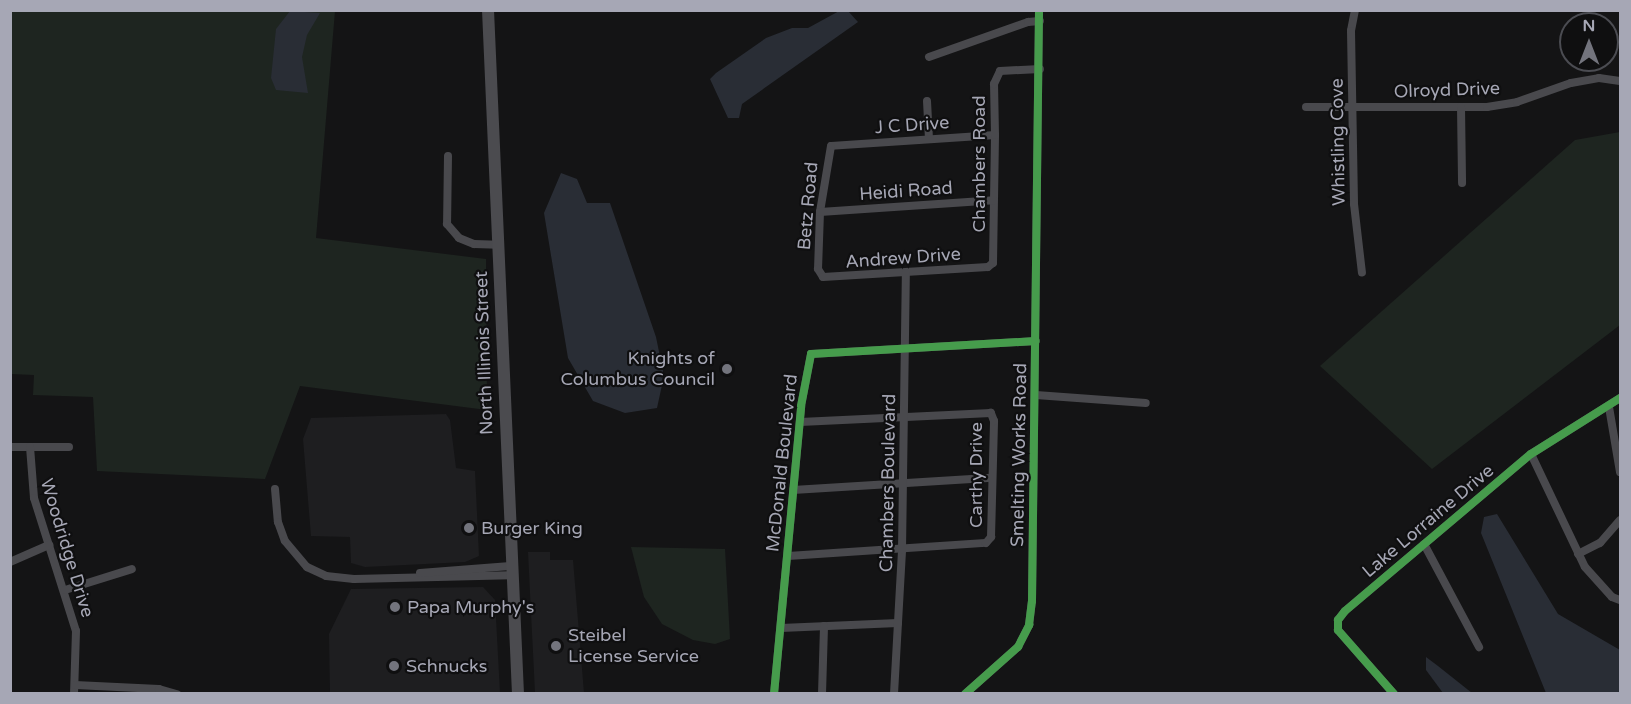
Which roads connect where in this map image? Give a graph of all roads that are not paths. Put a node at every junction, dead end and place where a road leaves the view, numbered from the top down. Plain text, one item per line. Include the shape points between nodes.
1 (488, 10) edge
2 (1039, 10) edge
3 (1355, 10) edge
4 (1040, 21) junction
5 (929, 57) dead end
6 (1040, 69) junction
7 (1620, 81) edge
8 (927, 102) dead end
9 (1306, 106) dead end
10 (1352, 106) junction
11 (1461, 107) junction
12 (995, 135) junction
13 (929, 139) junction
14 (831, 146) joint
15 (448, 156) dead end
16 (1462, 183) dead end
17 (994, 201) junction
18 (820, 212) junction
19 (498, 246) junction
20 (993, 263) joint
21 (818, 269) joint
22 (906, 273) junction
23 (1362, 273) dead end
24 (1036, 341) junction
25 (906, 348) junction
26 (1036, 395) junction
27 (1620, 398) edge
28 (1146, 403) dead end
29 (1609, 407) junction
30 (905, 416) junction
31 (800, 422) junction
32 (10, 447) edge
33 (30, 447) junction
34 (69, 447) dead end
35 (1530, 454) junction
36 (1620, 471) edge
37 (992, 478) junction
38 (904, 482) junction
39 (275, 489) dead end
40 (793, 490) junction
41 (1620, 520) edge
42 (1424, 544) junction
43 (49, 545) junction
44 (902, 550) junction
45 (1578, 554) junction
46 (788, 556) junction
47 (10, 562) edge
48 (132, 569) dead end
49 (513, 570) junction
50 (65, 590) junction
51 (1620, 600) edge
52 (898, 623) junction
53 (824, 626) junction
54 (781, 628) junction
55 (1479, 647) dead end
56 (74, 689) edge
57 (159, 691) edge
58 (177, 693) edge
59 (518, 693) edge
60 (774, 693) edge
61 (822, 693) edge
62 (894, 693) edge
63 (965, 693) edge
64 (1394, 693) edge

1 - 19 main road, North Illinois Street
2 - 4 street, Smelting Works Road
3 - 10 street, Whistling Cove
4 - 5 street
4 - 6 street, Smelting Works Road
6 - 12 street, Chambers Road via 1007,69 996,76
6 - 24 street, Smelting Works Road
7 - 11 street, Olroyd Drive via 1580,81 1517,102
8 - 13 street
9 - 10 street, Olroyd Drive
10 - 11 street, Olroyd Drive
10 - 23 street, Whistling Cove via 1354,213
11 - 16 street
12 - 13 street, J C Drive
12 - 17 street, Chambers Road
13 - 14 street, J C Drive
14 - 18 street, Betz Road
15 - 19 street via 447,224 459,238
17 - 18 street, Heidi Road
17 - 20 street, Chambers Road
18 - 21 street, Betz Road
19 - 49 main road, North Illinois Street
20 - 22 street, Andrew Drive via 988,267
21 - 22 street, Andrew Drive via 828,279
22 - 25 street, Chambers Boulevard
24 - 25 street, McDonald Boulevard
24 - 26 street, Smelting Works Road
25 - 30 street, Chambers Boulevard
25 - 31 street, McDonald Boulevard via 811,354
26 - 28 street
26 - 63 street, Smelting Works Road via 1029,625 1018,647
27 - 29 street, Lake Lorraine Drive
29 - 35 street, Lake Lorraine Drive
29 - 36 street
30 - 31 street
30 - 37 street, Carthy Drive via 991,413
30 - 38 street, Chambers Boulevard
31 - 40 street, McDonald Boulevard
32 - 33 street
33 - 34 street
33 - 43 street, Woodridge Drive via 31,487
35 - 42 street, Lake Lorraine Drive
35 - 45 street
37 - 38 street
37 - 44 street, Carthy Drive via 992,537 986,543
38 - 40 street
38 - 44 street, Chambers Boulevard
39 - 49 street via 282,534 307,567 340,578
40 - 46 street, McDonald Boulevard
41 - 45 street via 1600,543
42 - 55 street
42 - 64 street, Lake Lorraine Drive via 1338,620 1338,630
43 - 47 street
43 - 50 street, Woodridge Drive
44 - 46 street
44 - 52 street, Chambers Boulevard
45 - 51 street via 1612,597
46 - 54 street, McDonald Boulevard
48 - 50 street
49 - 59 main road, North Illinois Street
50 - 56 street, Woodridge Drive via 76,631
52 - 53 street
52 - 62 street, Chambers Boulevard
53 - 54 street
53 - 61 street
54 - 60 street, McDonald Boulevard
56 - 57 street
57 - 58 street

